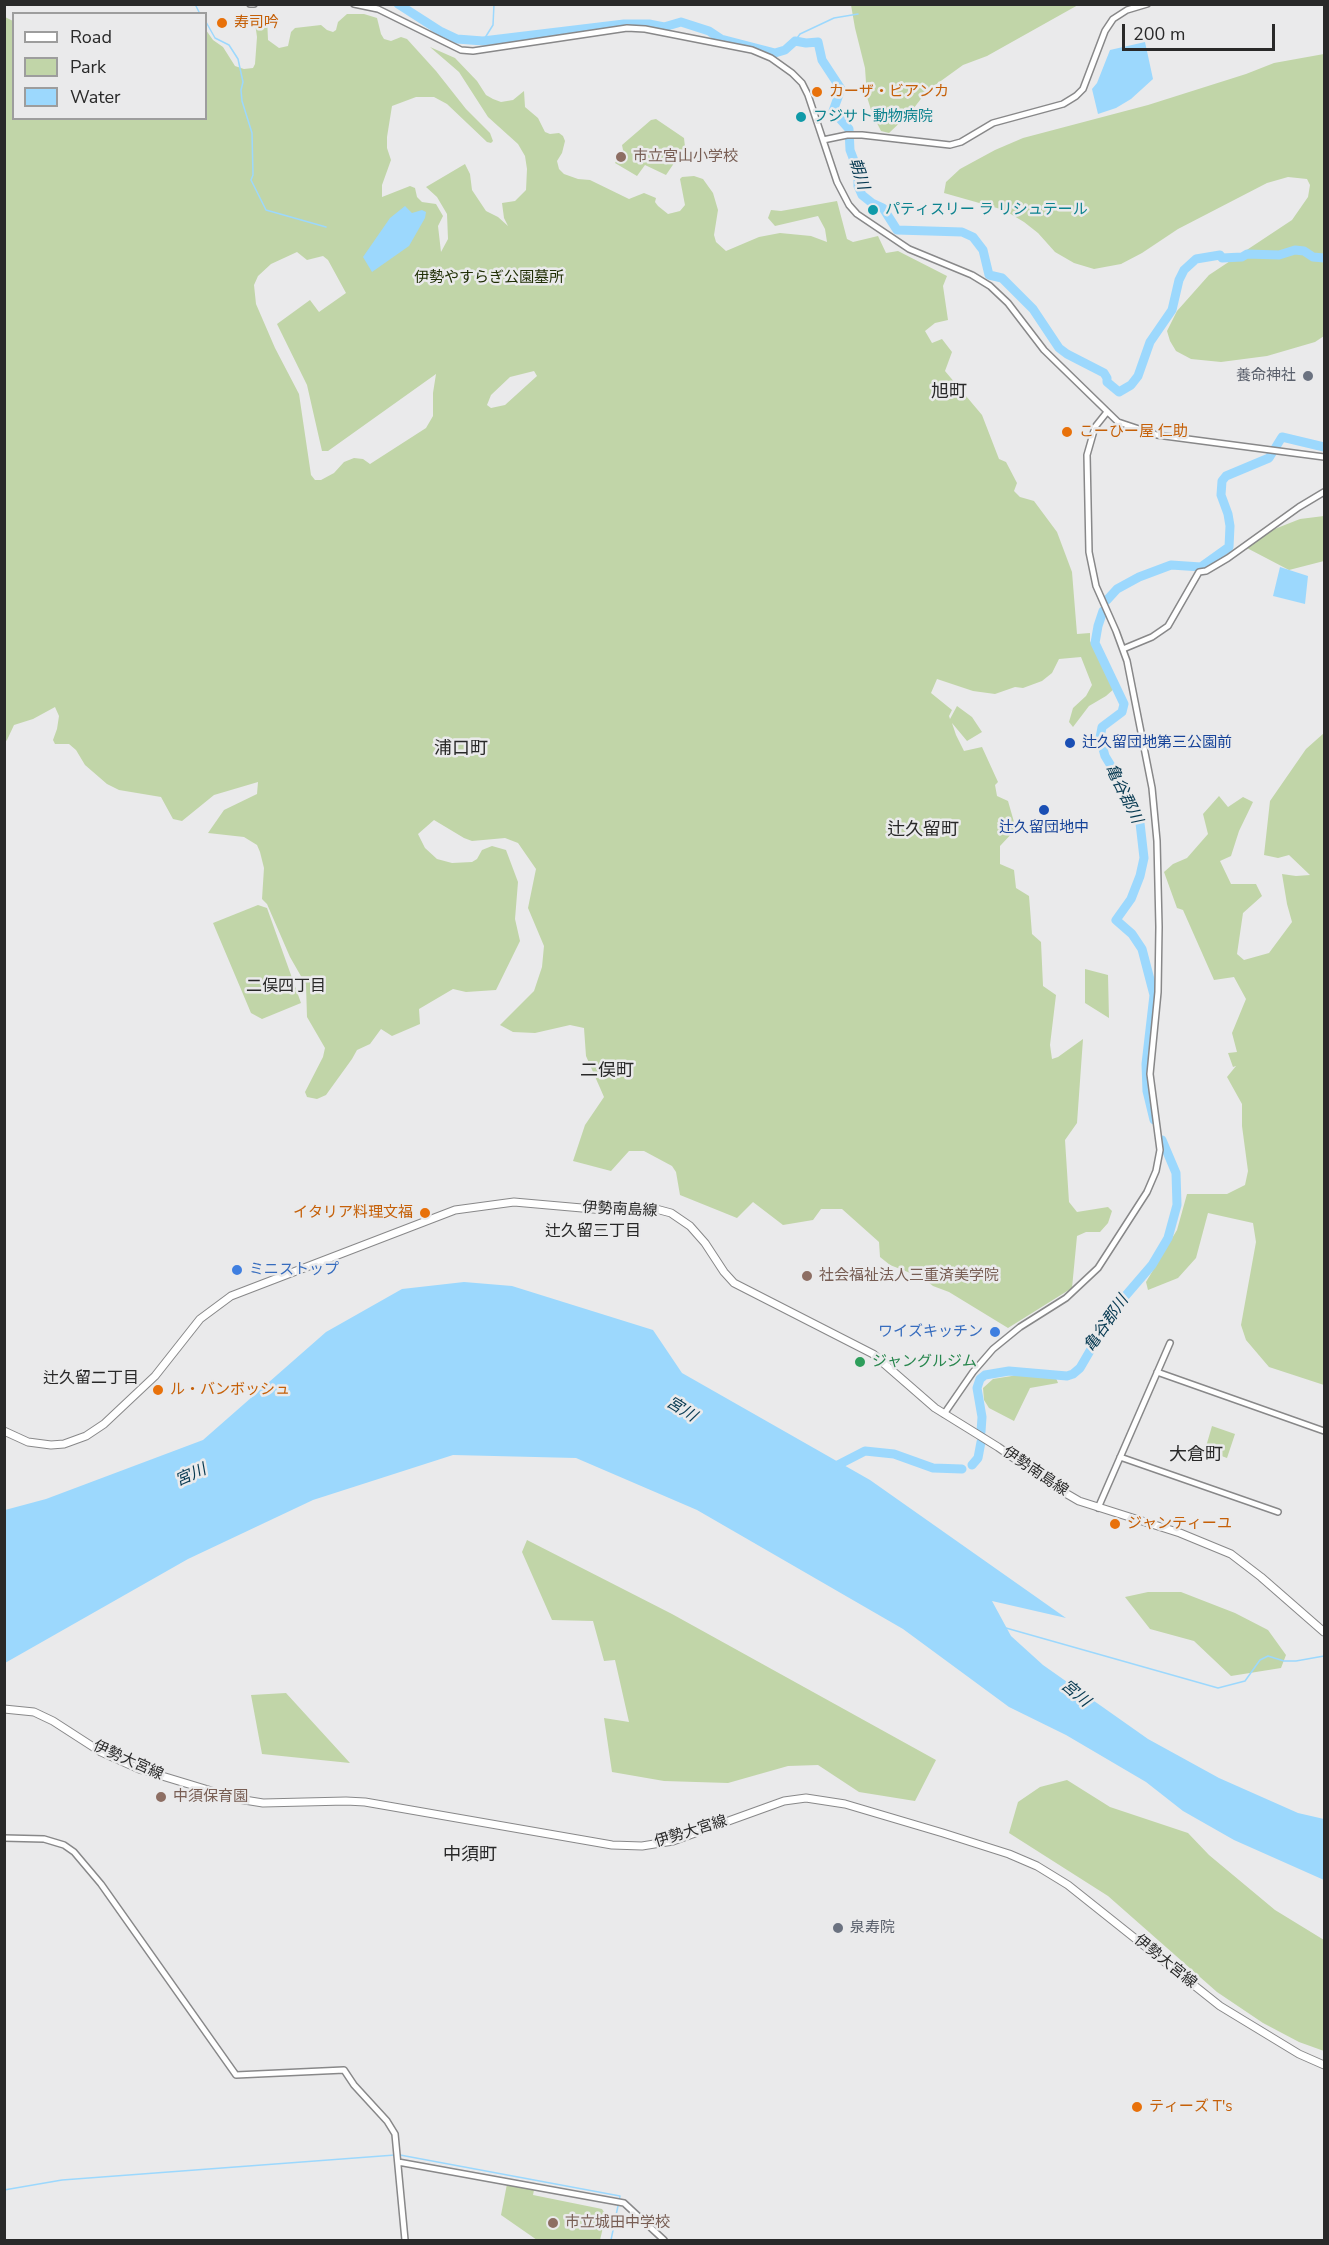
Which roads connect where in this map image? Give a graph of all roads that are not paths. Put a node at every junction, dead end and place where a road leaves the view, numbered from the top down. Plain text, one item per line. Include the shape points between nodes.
1 (354, 4) edge
2 (1147, 4) edge
3 (823, 140) junction
4 (1107, 412) junction
5 (1324, 457) edge
6 (1324, 492) edge
7 (1123, 649) junction
8 (1170, 1342) dead end
9 (1157, 1372) junction
10 (944, 1414) junction
11 (4, 1431) edge
12 (1324, 1431) edge
13 (1120, 1457) junction
14 (1098, 1508) junction
15 (1278, 1512) dead end
16 (1324, 1632) edge
17 (4, 1709) edge
18 (4, 1838) edge
19 (1324, 2065) edge
20 (398, 2160) junction
21 (405, 2241) edge
22 (664, 2241) edge

1 - 3 street via 378,9 460,50 627,28 752,51 782,64 801,83
2 - 3 street via 1113,19 1083,89 1063,104 989,125 950,145 851,135
3 - 4 street via 837,182 857,214 909,249 990,286 1044,350
4 - 5 street via 1124,424 1157,435
4 - 7 street via 1095,427 1087,455 1089,552 1096,586
6 - 7 street via 1228,558 1206,572 1199,572 1168,626
7 - 10 street via 1147,759 1157,841 1158,984 1148,1046 1160,1150 1156,1171 1115,1245 1089,1278 1001,1341
8 - 9 street
9 - 12 street
9 - 13 street
10 - 11 main road, 伊勢南島線 via 873,1354 734,1283 690,1226 670,1214 656,1209 616,1211 514,1203 455,1210 231,1296 201,1319 155,1376 86,1436 51,1445 28,1442
10 - 14 main road, 伊勢南島線 via 1055,1487
13 - 14 street
13 - 15 street
14 - 16 main road, 伊勢南島線 via 1180,1533 1230,1554
17 - 19 main road, 伊勢大宮線 via 34,1712 101,1752 139,1769 238,1799 263,1803 365,1802 612,1845 673,1841 784,1801 806,1798 845,1804 1037,1866 1220,2006
18 - 20 street via 44,1839 74,1852 236,2074 342,2069 387,2121 395,2134
20 - 21 street
20 - 22 street via 619,2202

